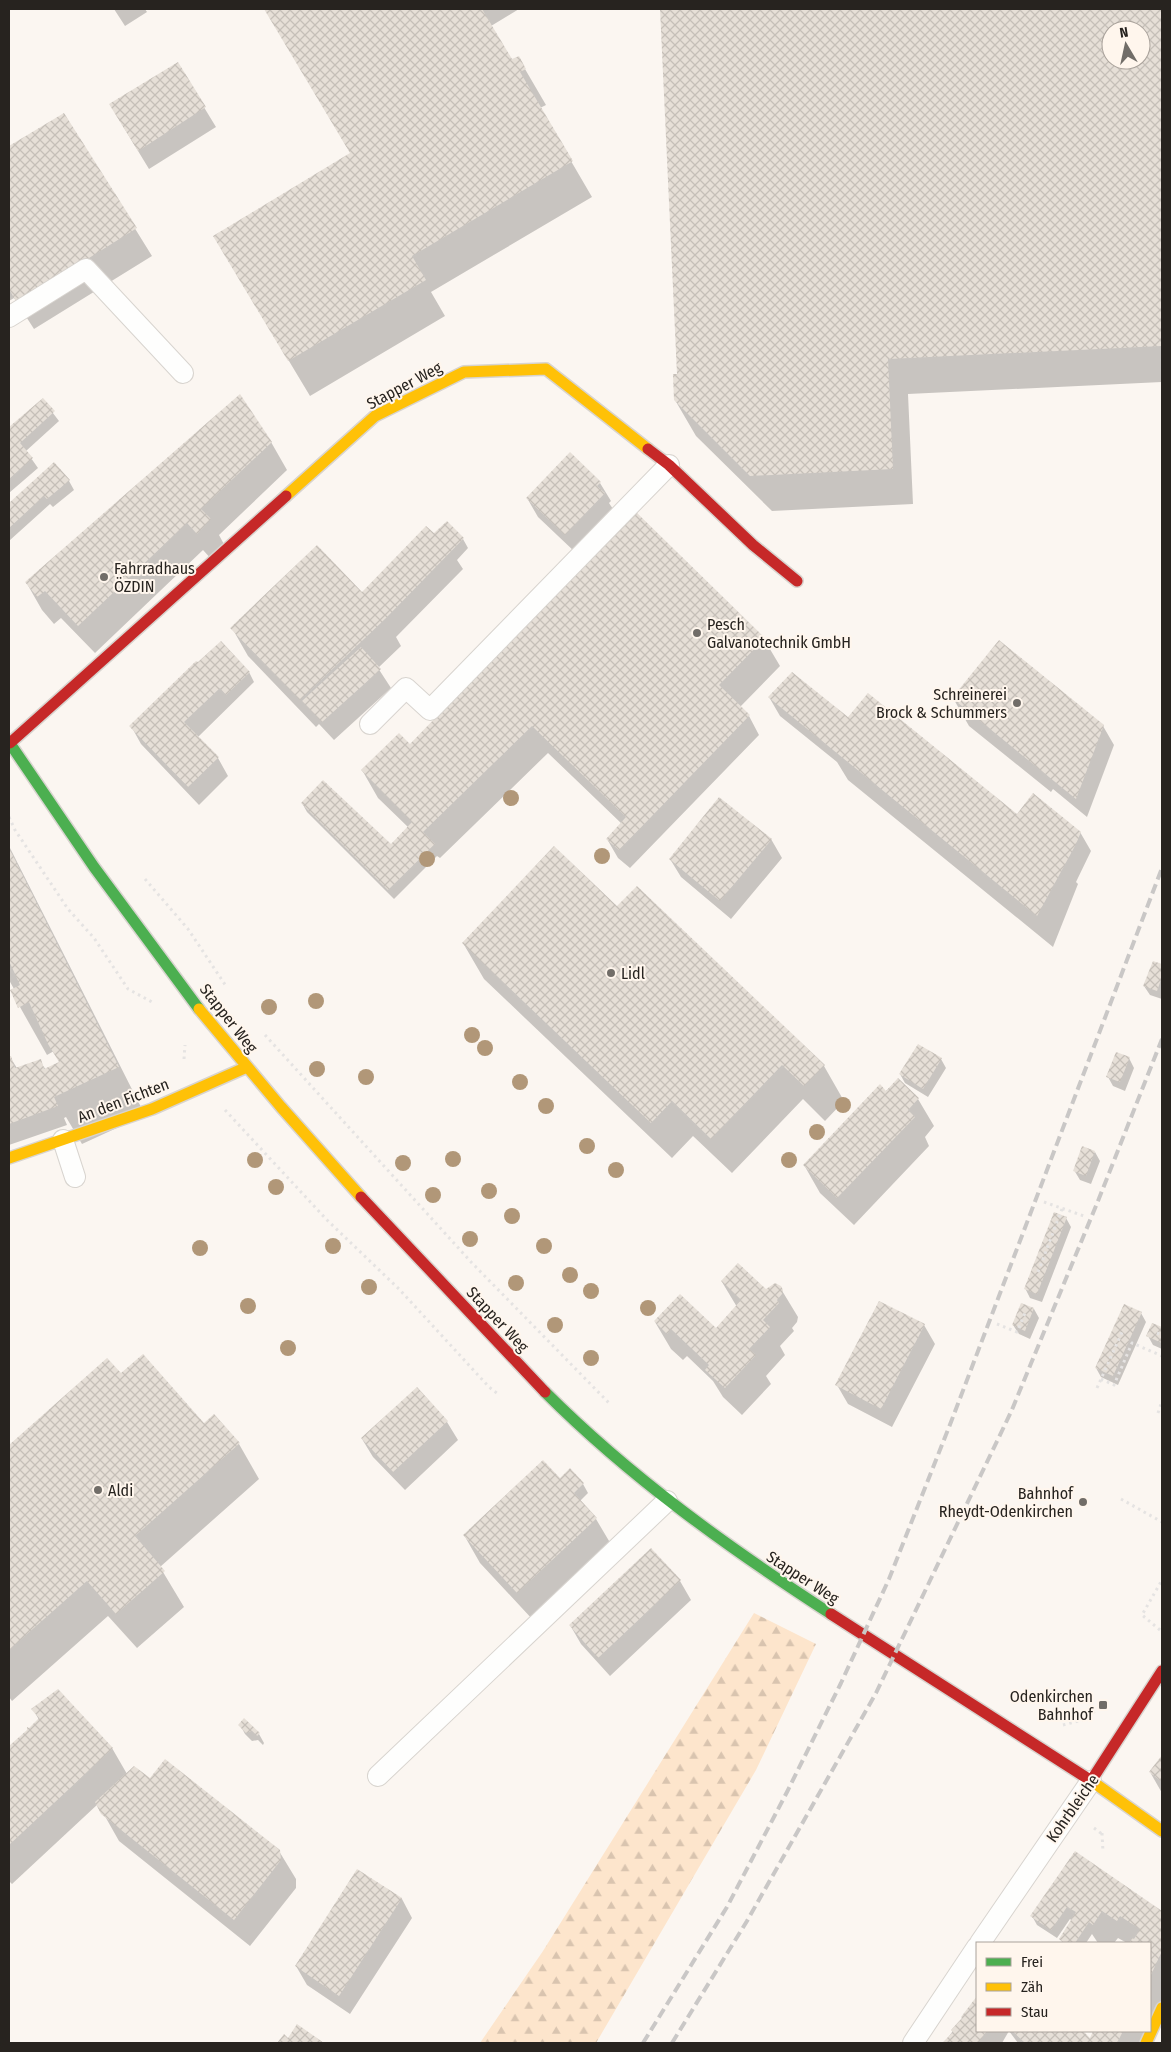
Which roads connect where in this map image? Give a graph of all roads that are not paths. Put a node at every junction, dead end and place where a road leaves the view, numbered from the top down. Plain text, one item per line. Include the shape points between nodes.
1 (9, 317) edge
2 (183, 373) dead end
3 (669, 465) junction
4 (797, 581) dead end
5 (370, 724) dead end
6 (9, 742) edge
7 (247, 1067) junction
8 (63, 1140) junction
9 (9, 1158) edge
10 (75, 1177) dead end
11 (667, 1501) junction
12 (1162, 1672) edge
13 (378, 1776) dead end
14 (1091, 1781) junction
15 (1162, 1831) edge
16 (981, 1942) edge
17 (976, 1948) edge
18 (1162, 2008) edge
19 (913, 2043) edge
20 (1146, 2043) edge

1 - 2 lane via 86,269
3 - 4 main road, Stapper Weg via 753,545
3 - 5 lane via 430,710 406,688
3 - 6 main road, Stapper Weg via 546,368 464,372 375,416
6 - 7 main road, Stapper Weg via 142,934
7 - 8 main road, An den Fichten via 152,1109
7 - 11 main road, Stapper Weg via 302,1132 528,1375
8 - 9 main road, An den Fichten
8 - 10 lane
11 - 13 lane
11 - 14 main road, Stapper Weg via 753,1564
12 - 14 main road, Kohrbleiche
14 - 15 main road, Stapper Weg
14 - 16 lane, Kohrbleiche
17 - 19 lane
18 - 20 main road

